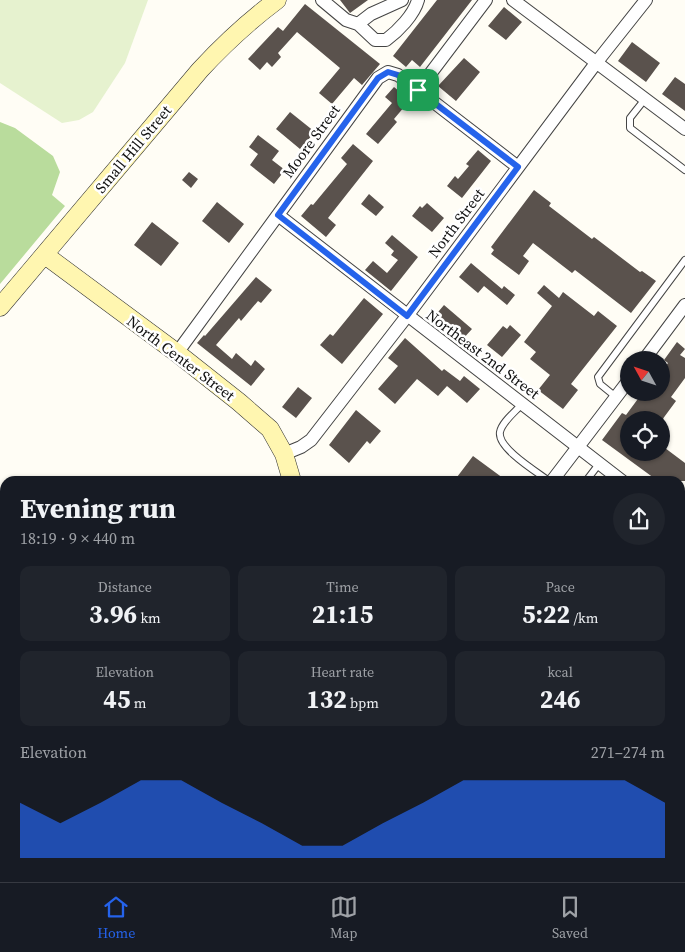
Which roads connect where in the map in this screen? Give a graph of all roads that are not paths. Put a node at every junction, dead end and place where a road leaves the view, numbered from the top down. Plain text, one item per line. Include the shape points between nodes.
1 (277, 0) edge
2 (322, 0) edge
3 (402, 0) edge
4 (418, 0) edge
5 (486, 0) edge
6 (646, 0) edge
7 (518, 2) edge
8 (358, 24) junction
9 (596, 63) junction
10 (418, 90) junction
11 (644, 99) junction
12 (685, 129) edge
13 (518, 167) junction
14 (685, 170) edge
15 (278, 215) junction
16 (45, 255) junction
17 (685, 260) edge
18 (685, 305) edge
19 (0, 307) edge
20 (407, 316) junction
21 (651, 351) edge
22 (177, 353) junction
23 (620, 392) edge
24 (616, 397) junction
25 (522, 404) junction
26 (578, 447) junction
27 (284, 454) junction
28 (600, 464) junction
29 (291, 476) edge
30 (543, 476) edge
31 (554, 476) edge
32 (590, 476) edge
33 (614, 476) edge

1 - 16 street, Small Hill Street via 253,18 200,70
2 - 8 street via 346,20
3 - 8 street via 371,14
4 - 8 street via 403,23 386,40 375,40
5 - 10 street
6 - 9 street, North Street
7 - 9 street
9 - 11 street
9 - 13 street, North Street
10 - 13 street
10 - 15 street, Moore Street via 398,75 388,72 378,78
11 - 12 street
11 - 14 lane via 630,118 630,128
13 - 20 street, North Street
15 - 20 street, Northeast 2nd Street
15 - 22 street, Moore Street
16 - 19 street, Small Hill Street
16 - 22 street, North Center Street
17 - 24 lane via 598,377 600,384
18 - 21 street
20 - 25 street, Northeast 2nd Street
20 - 27 street, North Street via 311,440
22 - 27 street, North Center Street via 270,429
23 - 24 street
24 - 26 street
25 - 26 street, Northeast 2nd Street
25 - 30 lane via 504,425 500,438 508,450
26 - 28 street, Northeast 2nd Street
26 - 31 street
27 - 29 street, North Center Street
28 - 32 lane
28 - 33 street, Northeast 2nd Street

